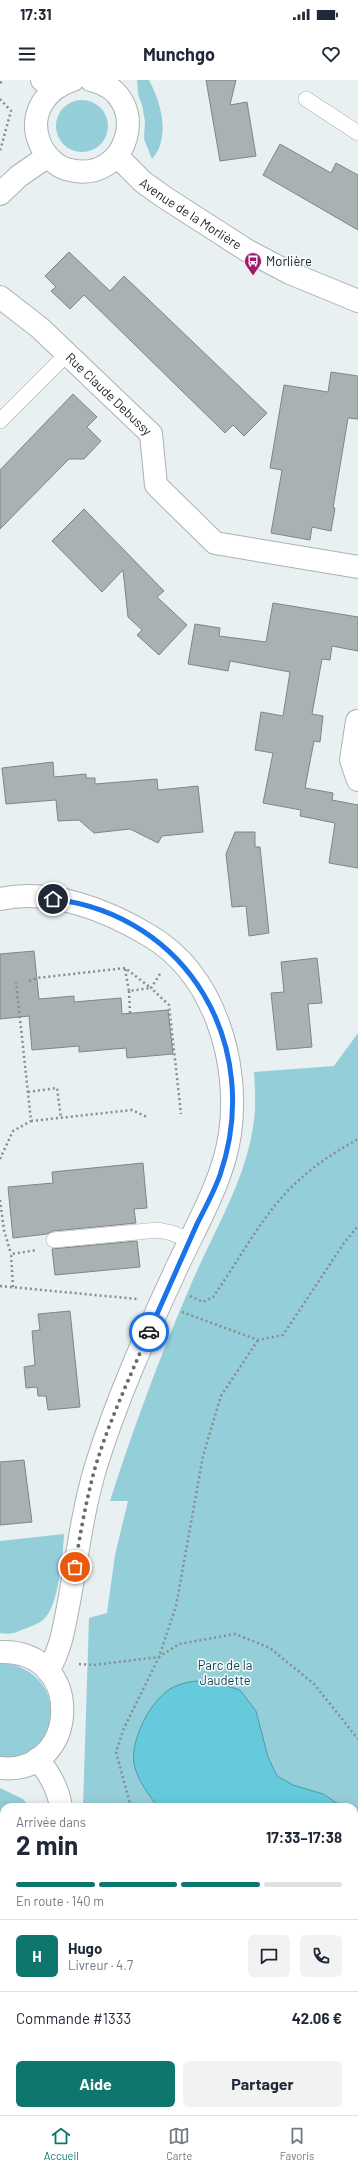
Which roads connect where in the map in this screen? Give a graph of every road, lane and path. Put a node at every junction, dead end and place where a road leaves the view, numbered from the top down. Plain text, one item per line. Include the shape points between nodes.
1 (4, 80) edge
2 (73, 80) edge
3 (104, 82) edge
4 (0, 83) edge
5 (48, 84) edge
6 (0, 99) edge
7 (306, 99) dead end
8 (358, 133) edge
9 (0, 151) edge
10 (48, 156) junction
11 (117, 156) junction
12 (0, 194) edge
13 (0, 297) edge
14 (358, 300) edge
15 (67, 354) junction
16 (0, 421) edge
17 (358, 567) edge
18 (357, 721) edge
19 (358, 780) edge
20 (0, 899) edge
21 (125, 968) junction
22 (164, 968) dead end
23 (16, 982) dead end
24 (29, 982) dead end
25 (151, 988) junction
26 (129, 991) junction
27 (130, 1013) dead end
28 (28, 1092) junction
29 (181, 1114) dead end
30 (147, 1117) dead end
31 (61, 1118) junction
32 (31, 1121) junction
33 (358, 1139) edge
34 (0, 1159) edge
35 (0, 1200) edge
36 (358, 1226) edge
37 (54, 1240) joint
38 (190, 1240) junction
39 (11, 1254) junction
40 (0, 1286) edge
41 (13, 1287) junction
42 (187, 1295) dead end
43 (140, 1299) dead end
44 (177, 1311) dead end
45 (258, 1340) junction
46 (0, 1652) edge
47 (159, 1657) junction
48 (78, 1664) dead end
49 (48, 1671) junction
50 (358, 1739) edge
51 (37, 1759) junction
52 (0, 1768) edge
53 (60, 1803) edge
54 (130, 1803) edge

1 - 4 path
2 - 5 street
3 - 11 street via 120,98 128,120 127,136
5 - 10 street via 36,121 38,140
6 - 9 path via 12,111
7 - 8 lane
10 - 11 street via 63,168 82,172 101,168
10 - 12 street via 19,176
11 - 14 street, Avenue de la Morlière via 143,182 248,251 290,273
13 - 15 street, Rue Claude Debussy via 40,328
15 - 16 lane
15 - 17 street, Rue Claude Debussy via 151,434 156,484 215,543
18 - 19 street via 351,760
20 - 38 street via 10,897 66,901 114,916 157,940 179,960 211,1007 221,1031 229,1064 233,1098 230,1135 220,1175
21 - 24 path via 37,978
21 - 25 path
21 - 26 path
22 - 25 path
23 - 28 path
25 - 26 path
25 - 29 path via 169,1005
26 - 27 path
28 - 31 path via 57,1088
28 - 32 path
30 - 31 path via 132,1110
31 - 32 path
32 - 34 path via 13,1131
33 - 42 path via 326,1158 297,1181 272,1211 213,1296 203,1302
35 - 39 path via 4,1230
36 - 45 path via 344,1243 284,1335
37 - 38 lane via 158,1230
37 - 39 path via 49,1248
38 - 49 street via 114,1413 95,1468 62,1637
39 - 41 path
40 - 41 path
41 - 43 path
44 - 45 path
45 - 47 path via 221,1396 204,1456 176,1606
46 - 49 street via 26,1656
47 - 48 path via 93,1666
47 - 50 path via 179,1644 235,1634 270,1648 314,1684
47 - 54 path via 124,1728 116,1752
49 - 51 street via 61,1695 62,1722 51,1747
51 - 52 street via 21,1767
51 - 53 street via 46,1768

